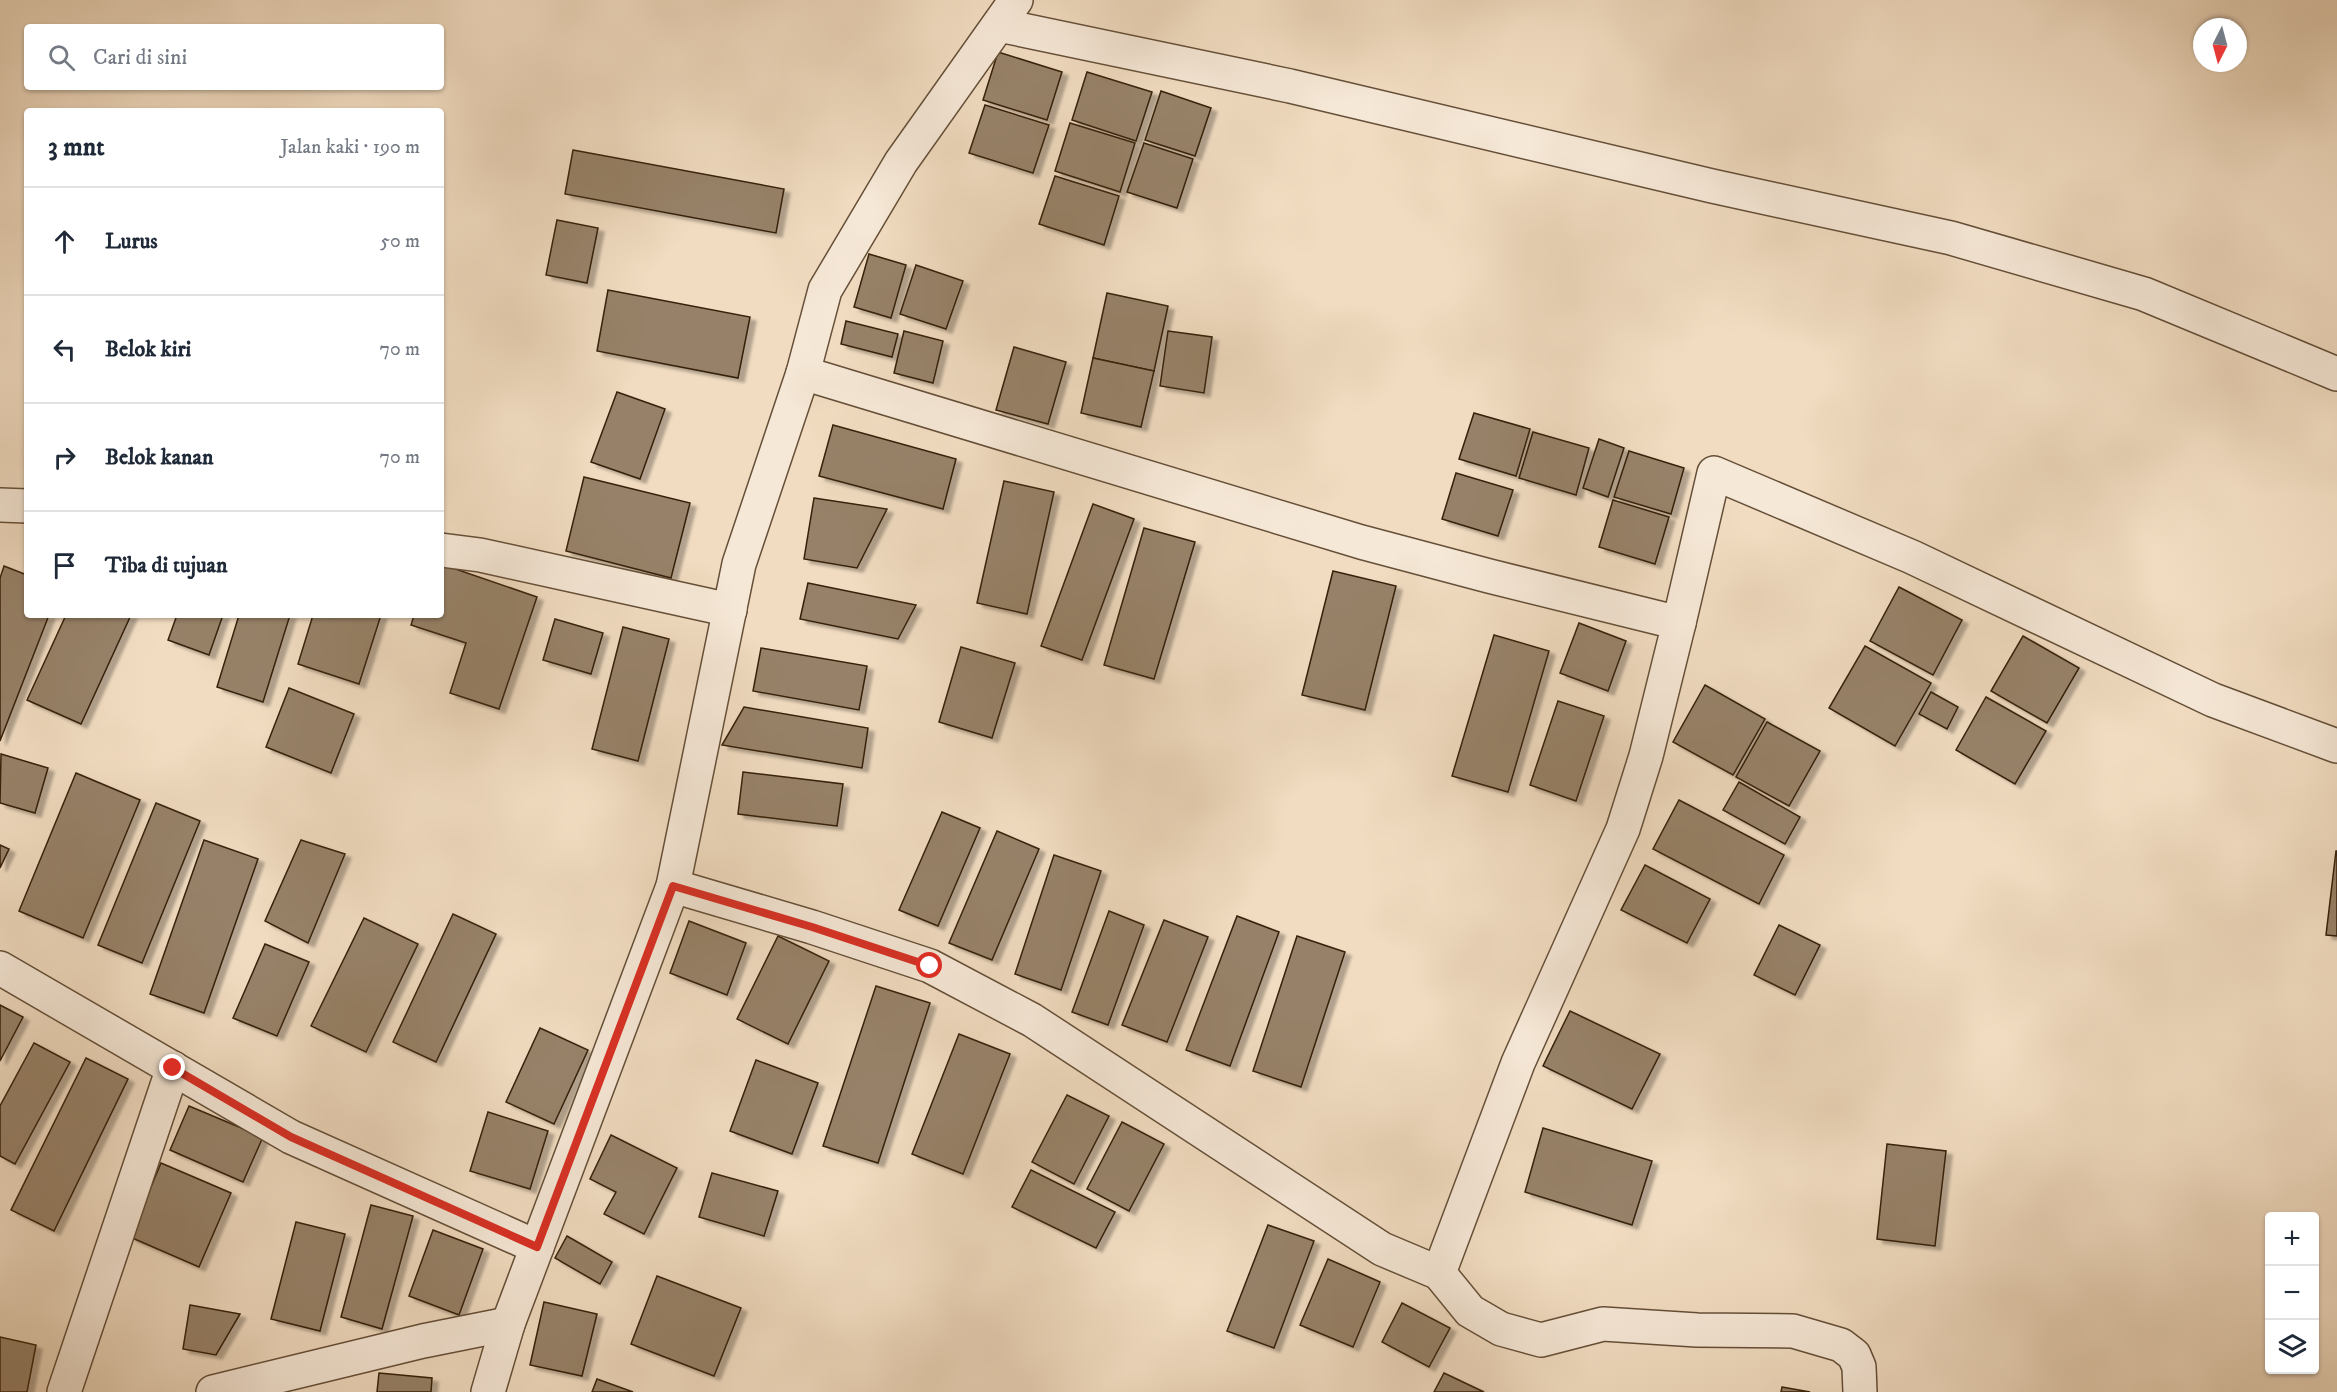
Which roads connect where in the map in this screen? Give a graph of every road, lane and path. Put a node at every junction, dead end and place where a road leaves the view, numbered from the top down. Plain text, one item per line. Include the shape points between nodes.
1 (1007, 12) edge
2 (803, 373) junction
3 (2337, 374) edge
4 (0, 505) edge
5 (24, 507) edge
6 (444, 550) edge
7 (730, 610) junction
8 (1679, 622) junction
9 (2337, 746) edge
10 (673, 886) junction
11 (0, 968) edge
12 (173, 1068) junction
13 (537, 1247) junction
14 (1439, 1273) junction
15 (508, 1324) junction
16 (64, 1392) edge
17 (213, 1392) edge
18 (488, 1392) edge
19 (1860, 1392) edge

1 - 2 street via 901,162 825,290
1 - 3 street via 1290,86 1951,238 2144,294
2 - 7 street via 740,564
2 - 8 street via 1361,542
4 - 5 street
6 - 7 street
7 - 10 street
8 - 9 street via 1714,473 1912,557 2213,700
8 - 14 street via 1646,756 1623,829 1518,1063
10 - 13 street
10 - 14 street via 930,966 1032,1020 1382,1249
11 - 12 street
12 - 13 street via 291,1137
12 - 16 street
13 - 15 street
14 - 19 street via 1470,1311 1501,1329 1541,1340 1603,1324 1802,1333 1841,1345 1854,1355 1859,1367
15 - 17 street
15 - 18 street

